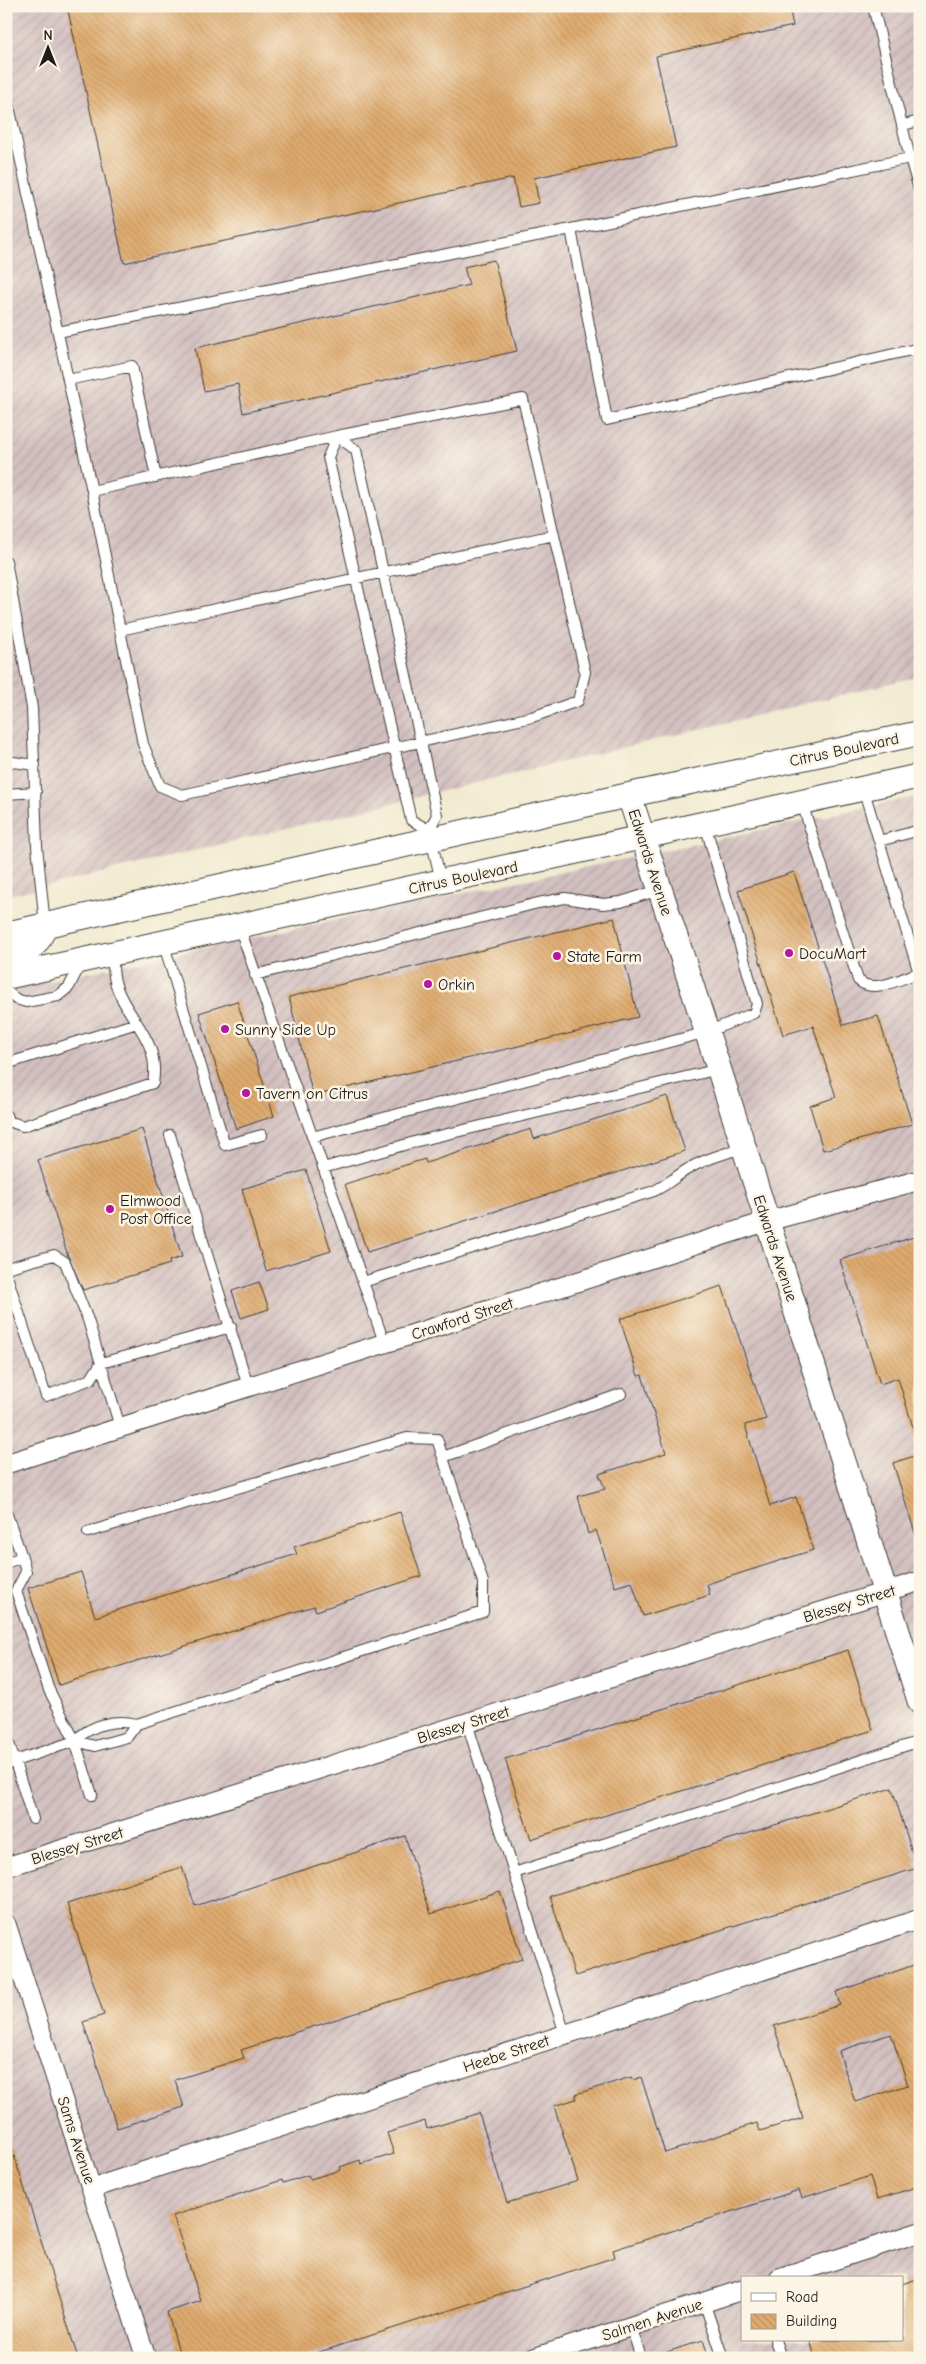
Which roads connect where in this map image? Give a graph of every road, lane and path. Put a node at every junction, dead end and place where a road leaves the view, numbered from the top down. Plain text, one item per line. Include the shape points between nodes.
1 (873, 6) edge
2 (6, 92) edge
3 (920, 121) edge
4 (902, 125) junction
5 (910, 158) junction
6 (920, 193) edge
7 (571, 229) junction
8 (58, 332) junction
9 (920, 348) edge
10 (68, 380) junction
11 (338, 436) junction
12 (156, 476) junction
13 (92, 491) junction
14 (554, 535) junction
15 (6, 561) edge
16 (383, 572) junction
17 (8, 577) edge
18 (355, 580) junction
19 (120, 630) junction
20 (920, 733) edge
21 (420, 741) junction
22 (394, 747) junction
23 (6, 761) edge
24 (35, 765) junction
25 (920, 776) edge
26 (864, 788) junction
27 (36, 792) junction
28 (6, 794) edge
29 (628, 795) junction
30 (802, 803) junction
31 (705, 824) junction
32 (920, 830) edge
33 (430, 835) junction
34 (642, 838) junction
35 (879, 841) junction
36 (441, 881) junction
37 (659, 890) junction
38 (45, 925) junction
39 (238, 925) junction
40 (6, 934) edge
41 (163, 942) junction
42 (114, 953) junction
43 (6, 959) edge
44 (83, 960) junction
45 (919, 972) edge
46 (256, 975) junction
47 (6, 977) edge
48 (6, 992) edge
49 (137, 1022) junction
50 (707, 1032) junction
51 (6, 1064) edge
52 (719, 1069) junction
53 (6, 1116) edge
54 (170, 1135) dead end
55 (262, 1135) dead end
56 (312, 1137) junction
57 (744, 1148) junction
58 (323, 1168) junction
59 (920, 1180) edge
60 (768, 1221) junction
61 (6, 1268) edge
62 (6, 1273) edge
63 (363, 1282) junction
64 (231, 1328) junction
65 (384, 1342) junction
66 (101, 1363) junction
67 (248, 1386) junction
68 (621, 1394) dead end
69 (120, 1427) junction
70 (443, 1457) junction
71 (6, 1464) edge
72 (6, 1512) edge
73 (88, 1532) dead end
74 (22, 1557) junction
75 (6, 1563) edge
76 (920, 1581) edge
77 (885, 1592) junction
78 (920, 1702) edge
79 (466, 1722) junction
80 (137, 1724) junction
81 (6, 1734) edge
82 (75, 1741) junction
83 (920, 1741) edge
84 (11, 1763) edge
85 (92, 1796) dead end
86 (33, 1819) dead end
87 (6, 1867) edge
88 (514, 1873) junction
89 (920, 1919) edge
90 (6, 1924) edge
91 (565, 2034) junction
92 (93, 2188) junction
93 (920, 2232) edge
94 (785, 2276) edge
95 (741, 2290) edge
96 (704, 2302) junction
97 (631, 2326) junction
98 (776, 2342) edge
99 (146, 2358) edge
100 (534, 2358) edge
101 (641, 2358) edge
102 (723, 2358) edge
103 (781, 2358) edge

1 - 4 lane
2 - 8 lane
3 - 4 lane
4 - 5 lane
5 - 6 lane
5 - 7 lane
7 - 8 lane
7 - 9 lane via 607,420
8 - 10 lane
10 - 12 lane via 132,366
10 - 13 lane
11 - 12 lane
11 - 14 lane via 523,398
11 - 16 lane via 356,450
11 - 18 lane via 328,457
12 - 13 lane
13 - 19 lane
14 - 16 lane
14 - 21 lane via 585,672 578,701 532,717
15 - 17 lane
16 - 18 lane
16 - 21 lane
17 - 24 lane via 32,708
18 - 19 lane
18 - 22 lane
19 - 22 lane via 143,744 160,786 182,795
20 - 29 street, Citrus Boulevard
21 - 22 lane
21 - 33 lane via 437,815
22 - 33 lane via 411,820
23 - 24 lane
24 - 27 lane
25 - 26 street, Citrus Boulevard
26 - 30 street, Citrus Boulevard
26 - 35 lane
27 - 28 lane
27 - 38 lane via 37,846
29 - 33 street, Citrus Boulevard
29 - 34 street, Edwards Avenue
30 - 31 street, Citrus Boulevard
30 - 45 lane via 858,980 865,986 876,986
31 - 34 street, Citrus Boulevard
31 - 50 lane via 757,1004 754,1013
32 - 35 lane
33 - 36 lane
33 - 38 street, Citrus Boulevard
34 - 36 street, Citrus Boulevard
34 - 37 street, Edwards Avenue
35 - 45 lane
36 - 39 street, Citrus Boulevard
37 - 46 lane via 622,902 603,904 565,898 538,903
37 - 50 street, Edwards Avenue
38 - 40 street, Citrus Boulevard
38 - 43 street via 40,941
39 - 41 street, Citrus Boulevard
39 - 46 lane
41 - 42 street, Citrus Boulevard
41 - 55 lane via 225,1145
42 - 44 street, Citrus Boulevard
42 - 49 lane via 114,984
44 - 47 street, Citrus Boulevard
44 - 48 lane via 69,987 58,996 26,1002
46 - 56 lane
49 - 51 lane
49 - 53 lane via 155,1061 152,1083 23,1126 8,1122
50 - 52 street, Edwards Avenue
50 - 56 lane
52 - 57 street, Edwards Avenue
52 - 58 lane via 418,1141
54 - 64 lane
56 - 58 lane
57 - 60 street, Edwards Avenue
57 - 63 lane via 686,1169 669,1184 654,1191
58 - 63 lane
59 - 60 street, Crawford Street
60 - 65 street, Crawford Street
60 - 77 street, Edwards Avenue
61 - 66 lane via 54,1254 65,1262
62 - 66 lane via 46,1396 91,1379
63 - 65 lane
64 - 66 lane
64 - 67 lane
65 - 67 street, Crawford Street
66 - 69 lane
67 - 69 street, Crawford Street
68 - 70 lane
69 - 71 street, Crawford Street
70 - 73 lane via 437,1439 407,1438
70 - 80 lane via 483,1582 483,1612
72 - 74 lane
74 - 75 lane
74 - 82 lane via 26,1572 16,1591 49,1690
76 - 77 street, Blessey Street
77 - 78 street, Edwards Avenue
77 - 79 street, Blessey Street
79 - 87 street, Blessey Street
79 - 88 lane
80 - 82 lane via 120,1720 83,1732
80 - 82 lane via 127,1737 95,1746
81 - 84 lane
82 - 84 lane
82 - 85 lane
83 - 88 lane
84 - 86 lane
88 - 91 lane
89 - 91 street, Heebe Street
90 - 92 street, Sams Avenue
91 - 92 street, Heebe Street
92 - 99 street, Sams Avenue
93 - 94 street
95 - 96 street, Salmen Avenue
96 - 97 street, Salmen Avenue
96 - 102 lane
97 - 100 street, Salmen Avenue
97 - 101 lane
98 - 103 lane

